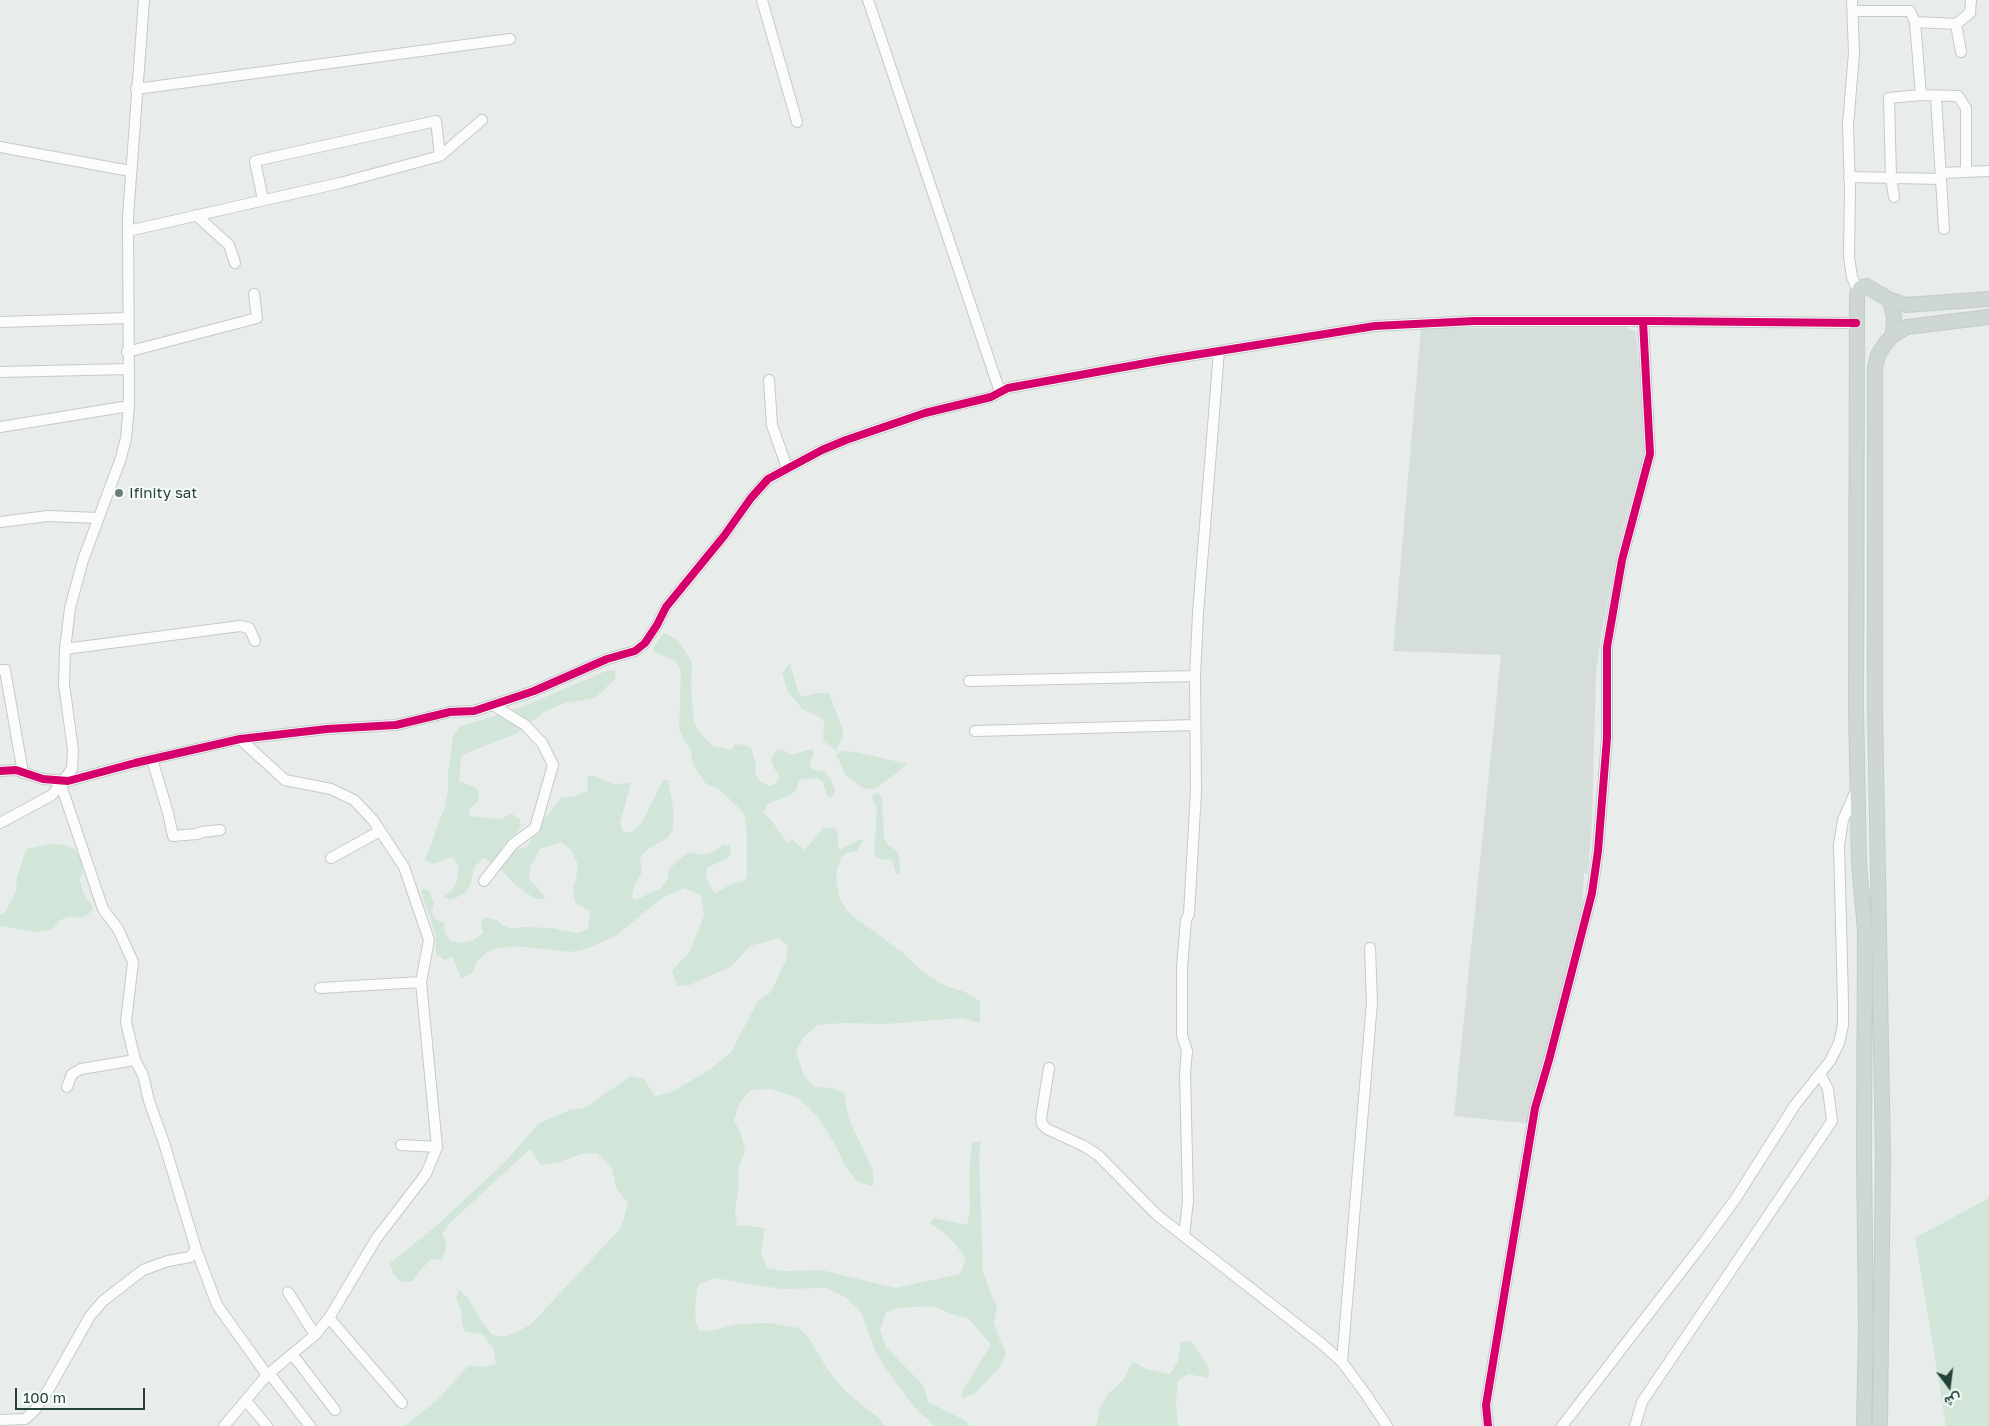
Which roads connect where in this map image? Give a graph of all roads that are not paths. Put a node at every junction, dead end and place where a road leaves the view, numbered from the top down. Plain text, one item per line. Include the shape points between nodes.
1 (144, 0) edge
2 (762, 0) edge
3 (868, 0) edge
4 (1971, 0) edge
5 (1852, 5) edge
6 (1915, 22) junction
7 (1956, 24) junction
8 (510, 39) dead end
9 (1961, 52) dead end
10 (136, 89) junction
11 (1921, 95) junction
12 (1936, 96) junction
13 (482, 120) dead end
14 (797, 122) dead end
15 (0, 147) edge
16 (440, 156) junction
17 (130, 171) junction
18 (1989, 171) edge
19 (1966, 172) junction
20 (1941, 176) junction
21 (1850, 177) junction
22 (1891, 178) junction
23 (1894, 198) dead end
24 (263, 200) junction
25 (196, 215) junction
26 (1944, 229) dead end
27 (128, 230) junction
28 (235, 263) dead end
29 (1858, 291) junction
30 (254, 294) dead end
31 (1989, 299) edge
32 (1890, 300) junction
33 (1989, 317) edge
34 (128, 318) junction
35 (1643, 321) junction
36 (0, 322) edge
37 (1856, 323) junction
38 (1893, 335) junction
39 (1856, 349) junction
40 (1881, 349) junction
41 (1219, 351) junction
42 (127, 352) junction
43 (128, 369) junction
44 (0, 372) edge
45 (769, 380) dead end
46 (1000, 392) junction
47 (129, 406) junction
48 (0, 426) edge
49 (787, 468) junction
50 (98, 518) junction
51 (0, 522) edge
52 (255, 641) dead end
53 (65, 649) junction
54 (0, 670) edge
55 (1195, 676) junction
56 (969, 681) dead end
57 (493, 705) junction
58 (1195, 725) junction
59 (975, 731) dead end
60 (240, 739) junction
61 (152, 759) junction
62 (0, 771) edge
63 (24, 772) junction
64 (62, 783) junction
65 (1859, 785) junction
66 (0, 823) edge
67 (220, 830) dead end
68 (380, 831) junction
69 (331, 858) dead end
70 (484, 882) dead end
71 (1878, 899) junction
72 (1862, 900) junction
73 (1370, 948) dead end
74 (421, 982) junction
75 (320, 988) dead end
76 (135, 1060) junction
77 (1050, 1068) dead end
78 (1820, 1074) junction
79 (67, 1087) dead end
80 (401, 1145) dead end
81 (437, 1146) junction
82 (1184, 1236) junction
83 (196, 1249) junction
84 (288, 1292) dead end
85 (329, 1318) junction
86 (315, 1335) junction
87 (292, 1354) junction
88 (1342, 1362) junction
89 (268, 1374) junction
90 (246, 1401) junction
91 (402, 1404) dead end
92 (335, 1410) dead end
93 (0, 1420) edge
94 (26, 1423) edge
95 (224, 1426) edge
96 (267, 1426) edge
97 (310, 1426) edge
98 (1386, 1426) edge
99 (1488, 1426) edge
100 (1562, 1426) edge
101 (1635, 1426) edge
102 (1864, 1426) edge
103 (1880, 1426) edge

1 - 10 street
2 - 14 street
3 - 46 street
4 - 7 street via 1970,14
5 - 6 street via 1910,11
5 - 21 street via 1854,53 1848,125
6 - 7 street
6 - 11 street
7 - 9 street
8 - 10 street
10 - 17 street
11 - 12 street
11 - 22 street via 1889,98
12 - 19 street via 1958,96 1966,108
12 - 20 street
13 - 16 street
15 - 17 street
16 - 24 street
16 - 24 street via 436,121 255,161
17 - 27 street
18 - 19 street
19 - 20 street
20 - 22 street
20 - 26 street
21 - 22 street
21 - 29 street via 1848,258
22 - 23 street
24 - 25 street
25 - 27 street
25 - 28 street via 229,246
27 - 34 street
29 - 32 main road via 1870,287
29 - 37 main road
30 - 42 street via 256,318
31 - 32 main road via 1914,305
32 - 38 main road via 1894,317
33 - 38 main road via 1914,325
34 - 36 street
34 - 42 street
35 - 37 street
35 - 41 street via 1474,321 1374,326
35 - 99 street via 1650,454 1622,560 1607,647 1607,738 1598,851 1592,893 1535,1108 1486,1405
37 - 39 main road
38 - 40 main road
39 - 40 main road
39 - 65 main road
40 - 71 main road via 1875,368 1874,514
41 - 46 street
41 - 55 street
42 - 43 street
43 - 44 street
43 - 47 street
45 - 49 street via 772,425
46 - 49 street via 890,424 822,450
47 - 48 street
47 - 50 street via 121,458
49 - 57 street via 768,479 751,498 666,607 646,643 635,651
50 - 51 street via 48,516
50 - 53 street via 70,608
52 - 53 street via 249,628 240,626
53 - 64 street via 64,684 73,750 72,769
54 - 63 street via 5,670
55 - 56 street
55 - 58 street
57 - 60 street via 396,725
57 - 70 street via 525,725 542,743 553,765 535,828 513,844
58 - 59 street
58 - 82 street via 1196,791 1189,914 1182,967 1182,1035 1187,1051 1188,1200
60 - 61 street
60 - 68 street via 285,780 331,789 354,800
61 - 64 street
61 - 67 street via 173,836
62 - 63 street
63 - 64 street
64 - 66 street via 52,795
64 - 76 street via 103,909 122,936 133,962 126,1022
65 - 72 main road
65 - 78 street via 1844,820 1839,845 1843,1026 1839,1043
68 - 69 street
68 - 74 street via 404,867 429,940
71 - 72 main road
71 - 103 main road via 1883,1156
72 - 102 main road via 1865,930
73 - 88 street via 1372,1002
74 - 75 street
74 - 81 street
76 - 79 street via 81,1069 72,1074
76 - 83 street via 143,1075
77 - 82 street via 1042,1124 1098,1156 1137,1196
78 - 100 street via 1795,1105 1704,1242
78 - 101 street via 1828,1089 1832,1121 1642,1402
80 - 81 street
81 - 85 street via 426,1174 376,1239
82 - 88 street
83 - 89 street via 217,1305
83 - 94 street via 190,1257 143,1270 103,1301 90,1316
84 - 86 street
85 - 86 street
85 - 91 street
86 - 87 street
87 - 89 street
87 - 92 street
88 - 98 street
89 - 90 street
89 - 97 street
90 - 95 street
90 - 96 street
93 - 94 street

